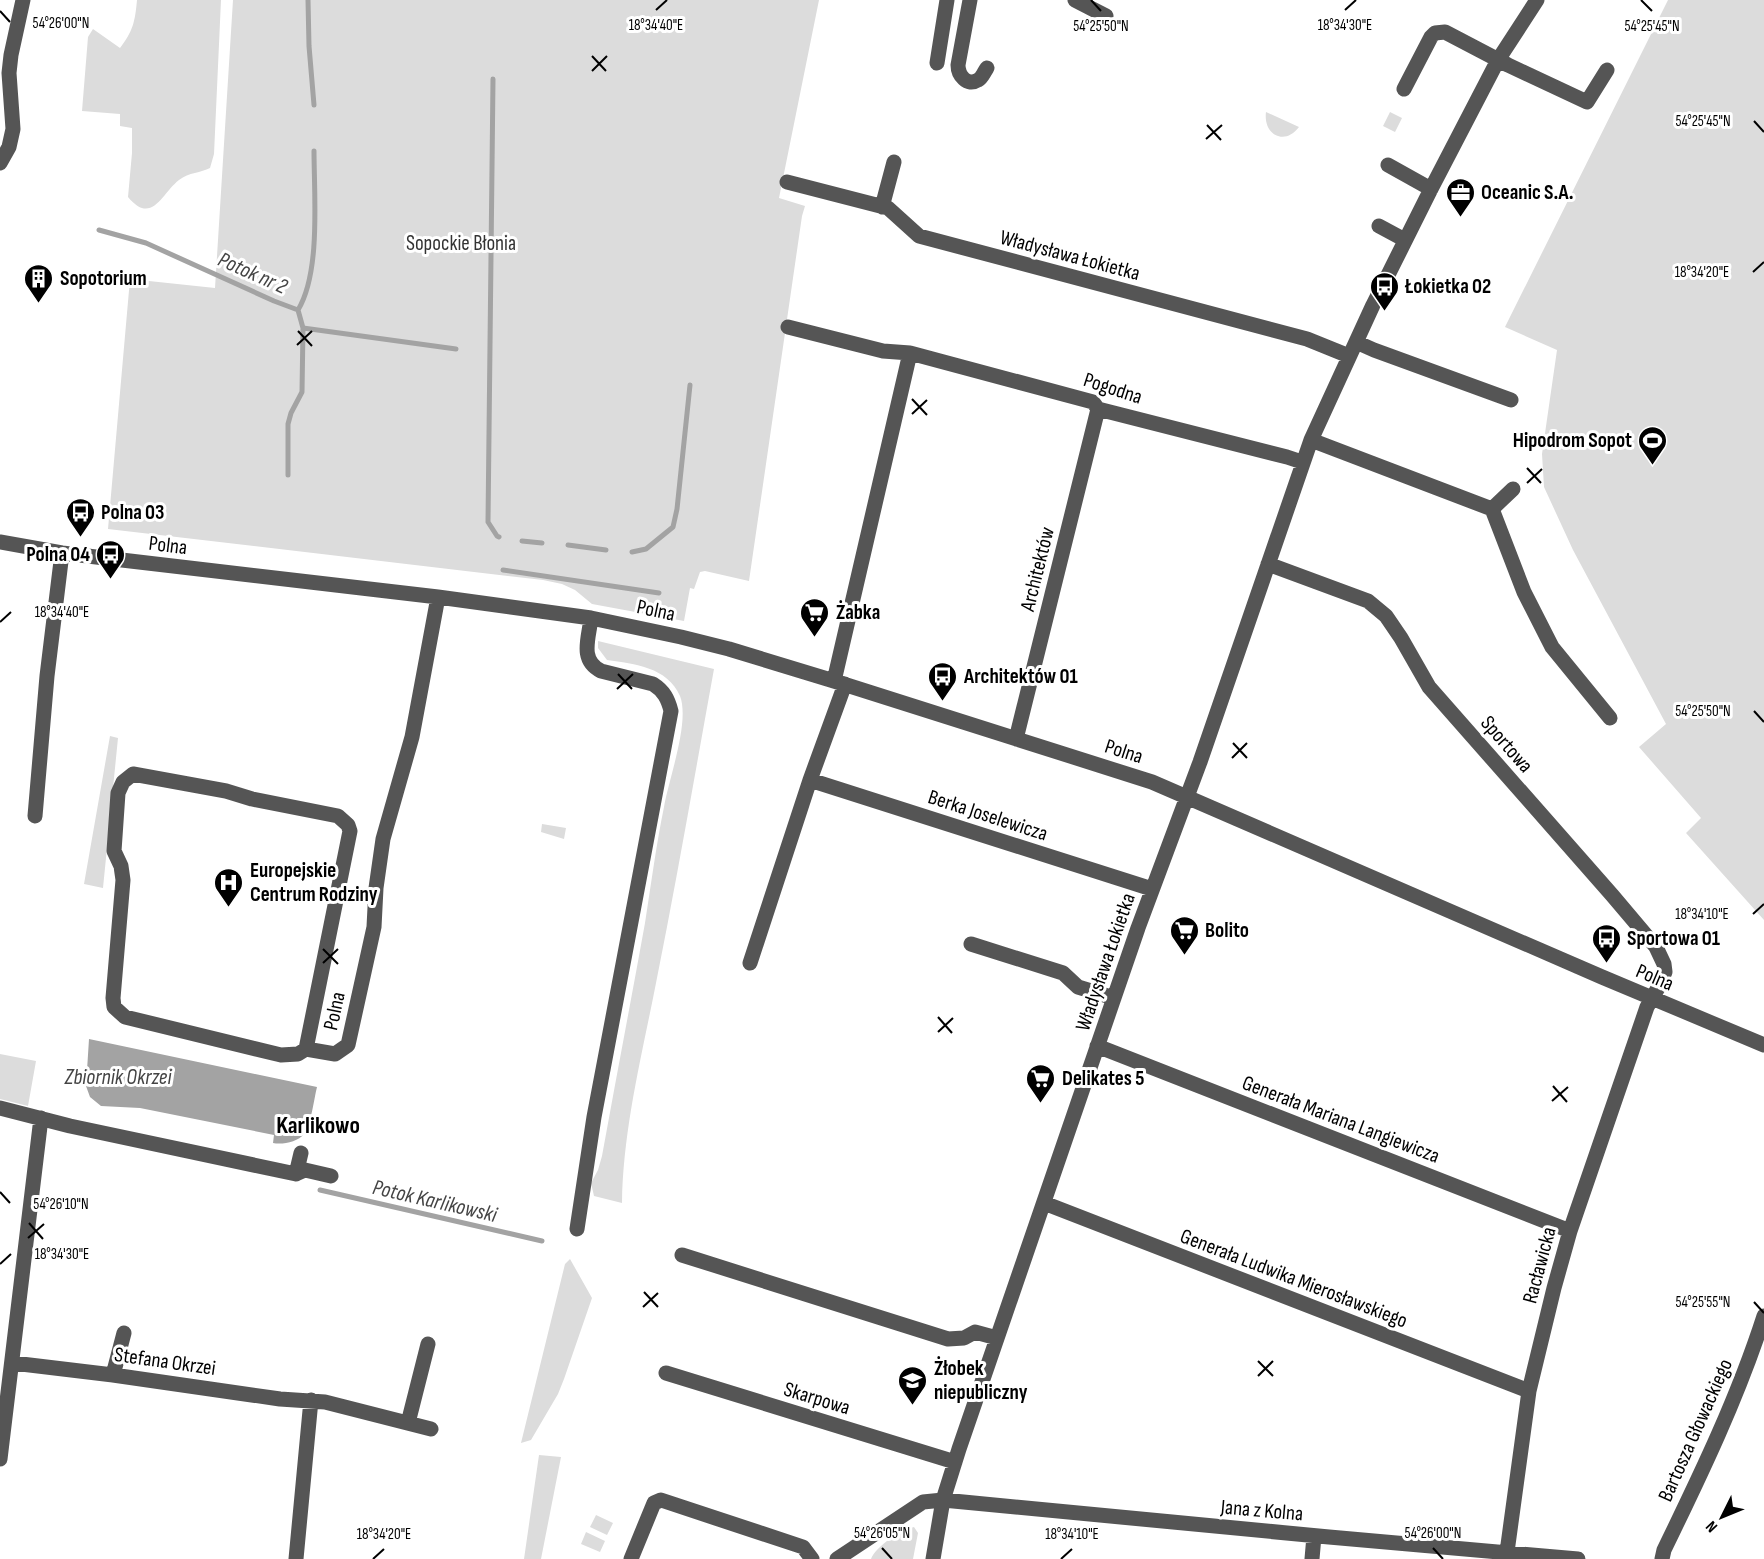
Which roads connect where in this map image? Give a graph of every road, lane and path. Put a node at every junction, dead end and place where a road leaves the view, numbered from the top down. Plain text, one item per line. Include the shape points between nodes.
1 (23, 0) edge
2 (946, 0) edge
3 (970, 0) edge
4 (1075, 0) edge
5 (1537, 0) edge
6 (1106, 16) dead end
7 (940, 46) junction
8 (960, 50) junction
9 (1498, 60) junction
10 (937, 63) dead end
11 (987, 68) dead end
12 (1606, 70) dead end
13 (1404, 89) dead end
14 (894, 162) dead end
15 (0, 163) edge
16 (1388, 165) dead end
17 (787, 182) dead end
18 (1431, 189) junction
19 (882, 207) junction
20 (1379, 226) dead end
21 (1406, 240) junction
22 (788, 327) dead end
23 (1356, 342) junction
24 (910, 353) junction
25 (1349, 356) junction
26 (1511, 400) dead end
27 (1098, 409) junction
28 (1311, 440) junction
29 (1302, 462) junction
30 (1513, 489) dead end
31 (1492, 509) junction
32 (0, 542) edge
33 (62, 553) junction
34 (1268, 564) junction
35 (438, 597) junction
36 (591, 618) junction
37 (839, 683) junction
38 (1610, 718) dead end
39 (1016, 739) junction
40 (810, 780) junction
41 (1187, 797) junction
42 (35, 816) dead end
43 (1152, 889) junction
44 (971, 944) dead end
45 (750, 963) dead end
46 (1114, 998) junction
47 (1652, 999) junction
48 (1764, 1045) edge
49 (1097, 1046) junction
50 (306, 1048) junction
51 (0, 1108) edge
52 (41, 1119) junction
53 (301, 1153) dead end
54 (296, 1174) junction
55 (332, 1176) dead end
56 (1044, 1203) junction
57 (577, 1228) dead end
58 (1570, 1231) junction
59 (682, 1255) dead end
60 (1764, 1316) edge
61 (124, 1333) dead end
62 (997, 1338) junction
63 (428, 1344) dead end
64 (13, 1363) junction
65 (666, 1373) dead end
66 (113, 1375) junction
67 (1528, 1391) junction
68 (311, 1400) junction
69 (408, 1423) junction
70 (431, 1429) dead end
71 (0, 1459) edge
72 (955, 1462) junction
73 (943, 1500) junction
74 (1314, 1536) junction
75 (1507, 1552) junction
76 (296, 1559) edge
77 (631, 1559) edge
78 (812, 1559) edge
79 (837, 1559) edge
80 (933, 1559) edge
81 (1312, 1559) edge
82 (1578, 1559) edge
83 (1662, 1559) edge

1 - 15 street via 9,73 13,129
2 - 7 street
3 - 8 street
4 - 6 street
5 - 9 street, Władysława Łokietka
7 - 8 street
7 - 10 street
8 - 11 street via 958,70 966,80 978,81
9 - 12 street via 1587,102
9 - 13 street via 1450,34 1435,33
9 - 18 street, Władysława Łokietka
14 - 19 street
16 - 18 street
17 - 19 street, Władysława Łokietka
18 - 21 street, Władysława Łokietka
19 - 25 street, Władysława Łokietka via 891,210 919,236 1307,339
20 - 21 street
21 - 23 street, Władysława Łokietka
22 - 24 street, Pogodna via 883,351
23 - 25 street, Władysława Łokietka
23 - 26 street
24 - 27 street, Pogodna via 1093,402
24 - 37 street
25 - 28 street, Władysława Łokietka
27 - 29 street, Pogodna
27 - 39 street, Architektów
28 - 29 street, Władysława Łokietka
28 - 31 street
29 - 34 street, Władysława Łokietka
30 - 31 street
31 - 38 street via 1524,592 1552,646
32 - 33 street, Polna
33 - 35 street, Polna
33 - 42 street
34 - 41 street, Władysława Łokietka
34 - 47 street, Sportowa via 1368,601 1386,616 1429,687 1656,948 1665,972
35 - 36 street, Polna
35 - 50 street, Polna via 412,737 383,840 374,927 348,1046 335,1054
36 - 37 street, Polna via 720,647
36 - 57 street via 586,652 593,667 653,684 668,699 671,711 594,1117
37 - 39 street, Polna
37 - 40 street
39 - 41 street, Polna
40 - 43 street, Berka Joselewicza
40 - 45 street
41 - 43 street, Władysława Łokietka
41 - 47 street, Polna
43 - 46 street, Władysława Łokietka
44 - 46 street via 1063,973 1078,987
46 - 49 street, Władysława Łokietka
47 - 48 street, Polna
47 - 58 street, Racławicka
49 - 56 street, Władysława Łokietka
49 - 58 street, Generała Mariana Langiewicza
50 - 50 street via 350,831 348,825 338,816 150,777 128,777 117,793 114,851 123,880 114,1007 125,1017 280,1055 298,1054
51 - 52 street
52 - 54 street
52 - 64 street
53 - 54 street
54 - 55 street via 305,1170
56 - 62 street, Władysława Łokietka
56 - 67 street, Generała Ludwika Mierosławskiego
58 - 67 street, Racławicka
59 - 62 street via 948,1339 964,1338 975,1332
60 - 83 street, Bartosza Głowackiego via 1727,1416
61 - 66 street
62 - 72 street, Władysława Łokietka
63 - 69 street
64 - 66 street, Stefana Okrzei
64 - 71 street
65 - 72 street, Skarpowa
66 - 68 street, Stefana Okrzei
67 - 75 street, Racławicka
68 - 69 street, Stefana Okrzei
68 - 76 street
69 - 70 street, Stefana Okrzei
72 - 73 street, Władysława Łokietka
73 - 74 street, Jana z Kolna
73 - 79 street via 923,1502
73 - 80 street, Władysława Łokietka
74 - 75 street, Jana z Kolna
74 - 81 street
75 - 82 street, Jana z Kolna
77 - 78 street via 654,1503 661,1500 803,1547

